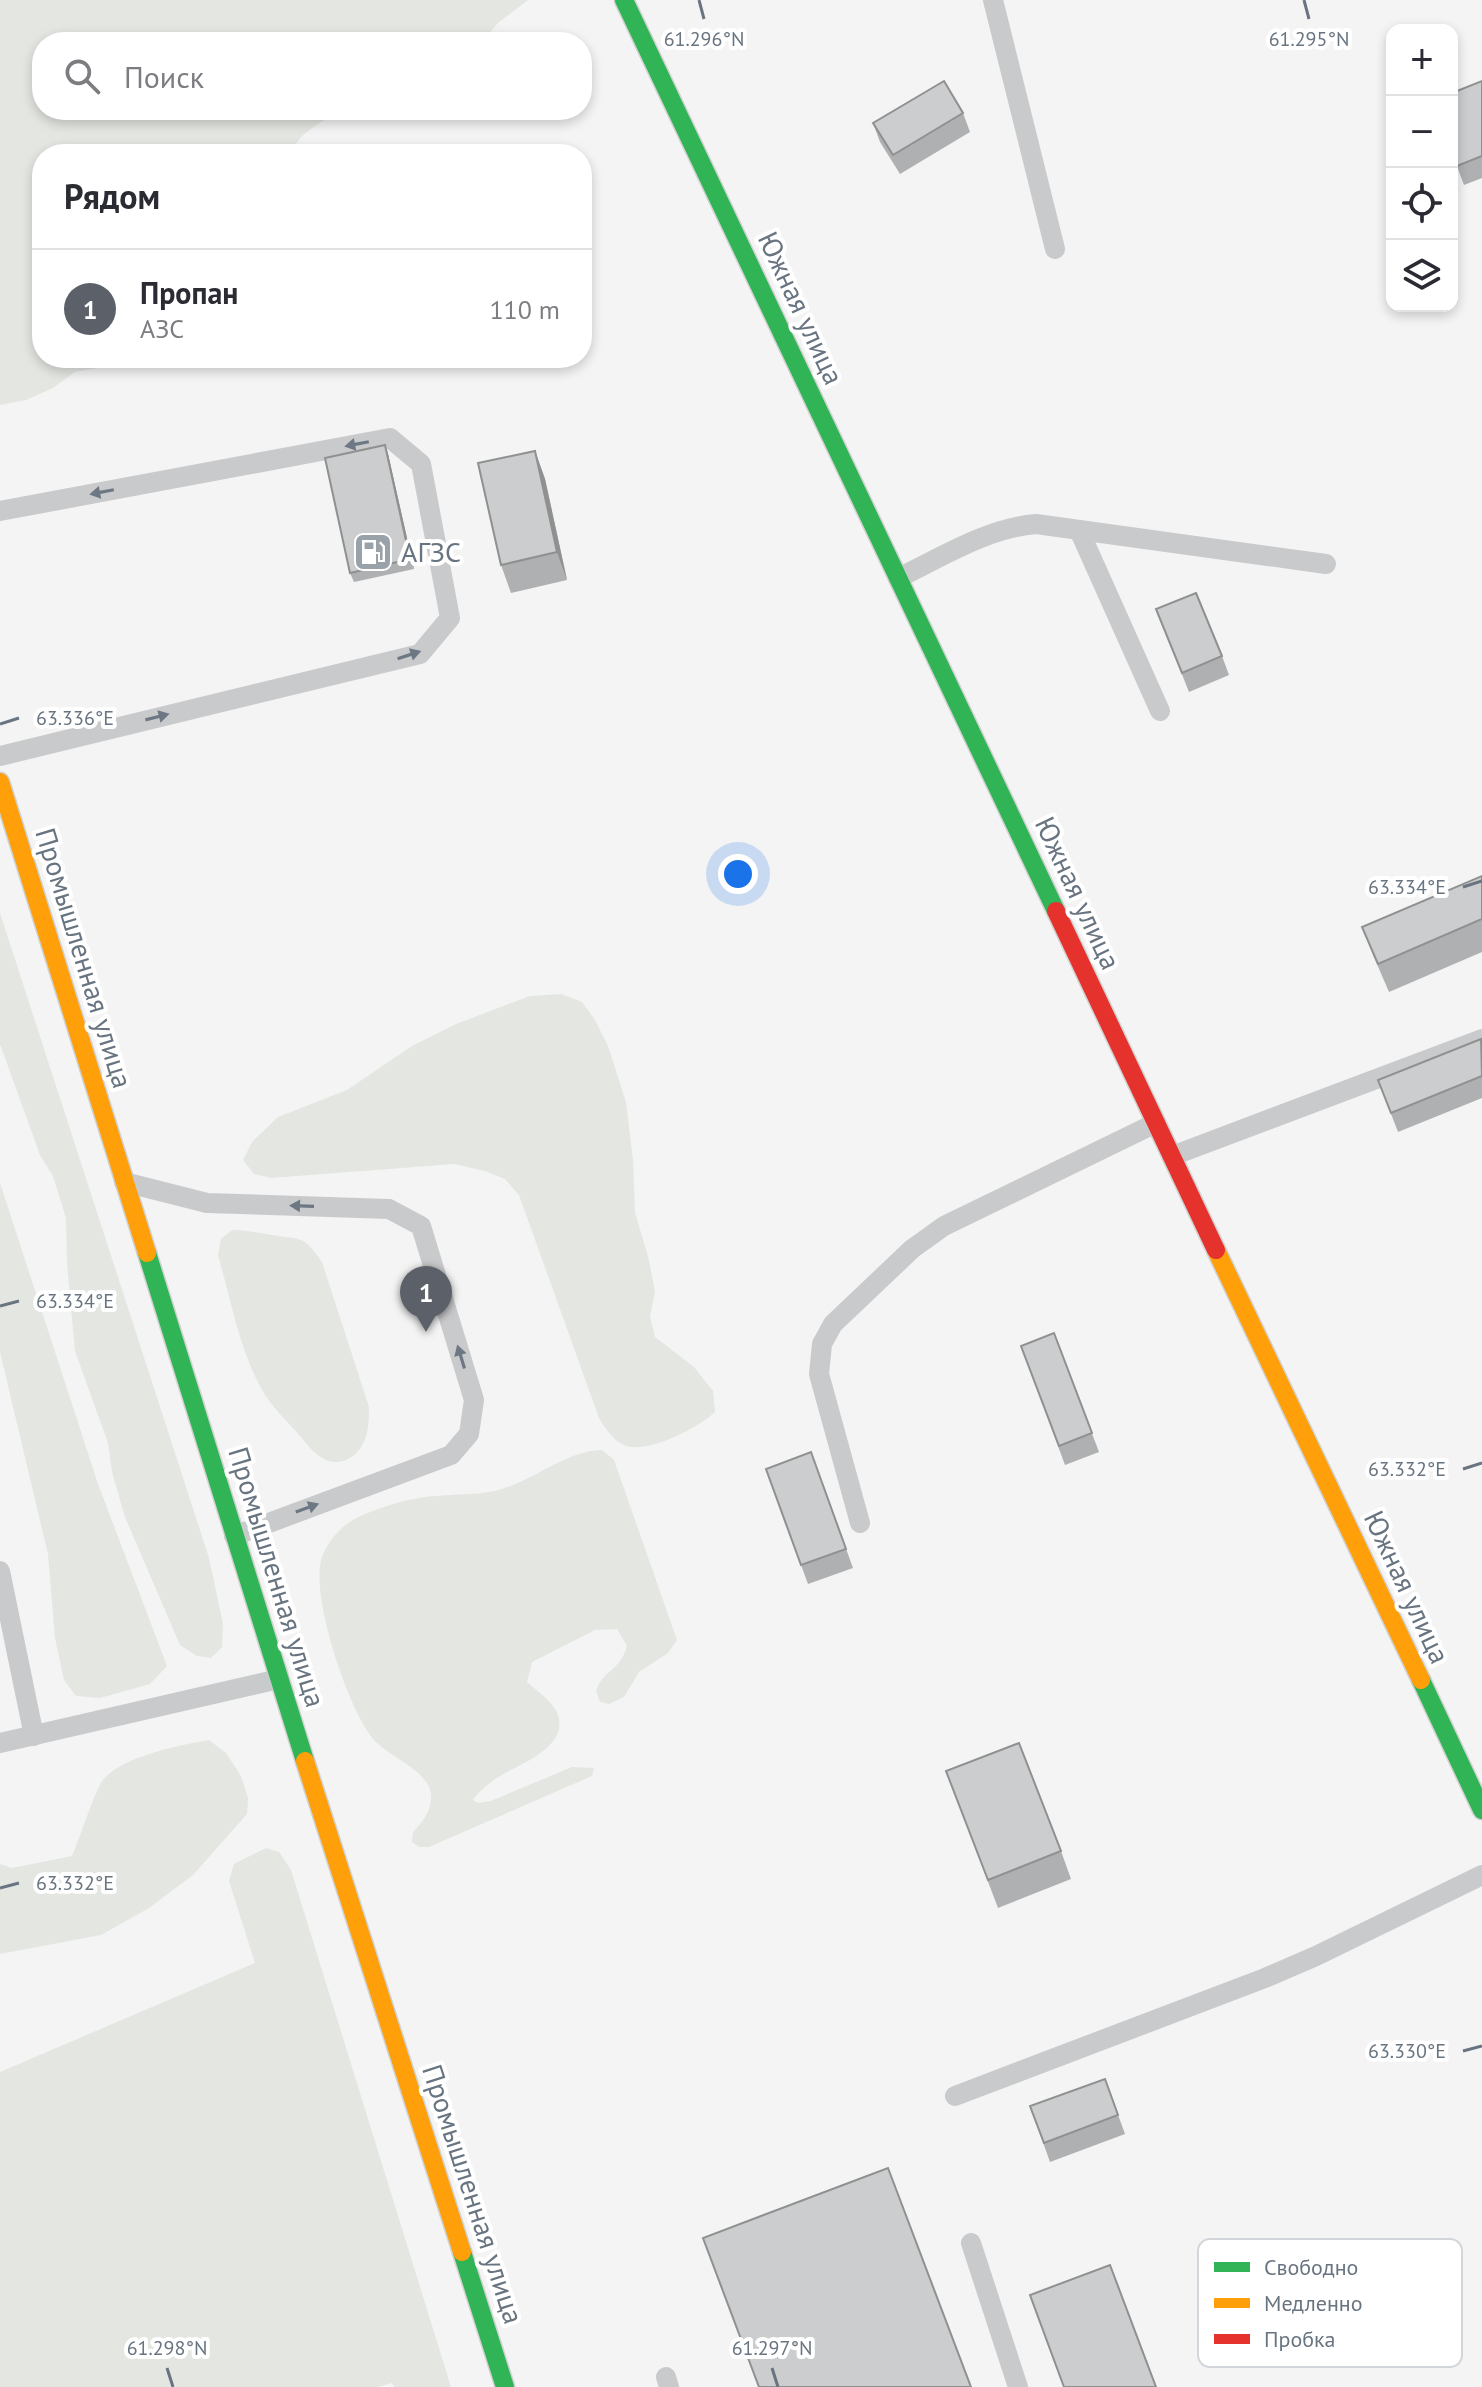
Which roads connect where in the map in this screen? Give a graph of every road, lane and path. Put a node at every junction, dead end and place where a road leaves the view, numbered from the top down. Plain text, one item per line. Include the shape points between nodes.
1 (624, 0) edge
2 (994, 0) edge
3 (1055, 249) dead end
4 (0, 511) edge
5 (1079, 530) junction
6 (1326, 564) dead end
7 (898, 578) junction
8 (1160, 711) dead end
9 (0, 756) edge
10 (0, 782) edge
11 (1482, 1039) edge
12 (1156, 1123) junction
13 (1172, 1156) junction
14 (124, 1182) junction
15 (860, 1523) dead end
16 (234, 1536) junction
17 (0, 1571) edge
18 (279, 1679) junction
19 (34, 1736) junction
20 (0, 1743) edge
21 (1482, 1810) edge
22 (1482, 1875) edge
23 (955, 2096) dead end
24 (971, 2243) dead end
25 (505, 2387) edge
26 (1018, 2387) edge

1 - 7 street, Южная улица
2 - 3 lane
9 -> 4 lane via 420,654 450,618 421,464 390,438
5 - 6 lane
5 - 7 lane via 1018,525
5 - 8 lane
7 - 12 street, Южная улица
10 - 14 street, Промышленная улица
11 - 13 lane
12 - 13 street, Южная улица
12 - 15 lane via 944,1226 833,1324 822,1344 819,1374
13 - 21 street, Южная улица
14 - 16 street, Промышленная улица
16 -> 14 lane via 451,1455 469,1434 474,1400 421,1226 389,1209 207,1203
16 - 18 street, Промышленная улица
17 - 19 lane
18 - 19 lane
18 - 25 street, Промышленная улица
19 - 20 lane
22 - 23 lane via 1265,1978
24 - 26 lane

